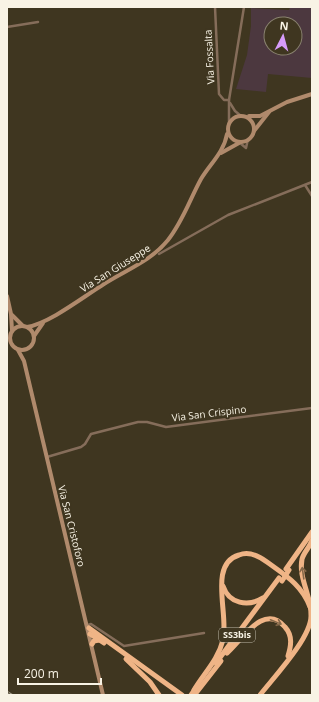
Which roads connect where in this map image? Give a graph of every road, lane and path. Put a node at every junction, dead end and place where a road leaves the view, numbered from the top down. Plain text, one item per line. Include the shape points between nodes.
1 (215, 7) edge
2 (244, 7) edge
3 (38, 22) dead end
4 (7, 27) edge
5 (312, 94) edge
6 (229, 101) junction
7 (270, 111) junction
8 (241, 116) junction
9 (247, 116) junction
10 (229, 125) junction
11 (254, 131) junction
12 (227, 134) junction
13 (248, 139) junction
14 (240, 143) junction
15 (219, 154) junction
16 (312, 182) edge
17 (305, 185) junction
18 (312, 196) edge
19 (159, 254) dead end
20 (7, 296) edge
21 (12, 314) junction
22 (44, 322) junction
23 (25, 326) junction
24 (12, 330) junction
25 (34, 336) junction
26 (8, 339) edge
27 (29, 348) junction
28 (16, 349) junction
29 (7, 350) edge
30 (24, 361) junction
31 (312, 408) edge
32 (47, 457) junction
33 (312, 536) edge
34 (280, 579) junction
35 (221, 581) junction
36 (310, 607) junction
37 (90, 630) junction
38 (204, 633) dead end
39 (100, 641) junction
40 (92, 644) junction
41 (225, 655) junction
42 (126, 659) junction
43 (286, 661) junction
44 (165, 683) junction
45 (268, 686) junction
46 (194, 693) edge
47 (103, 695) edge
48 (159, 695) edge
49 (176, 695) edge
50 (182, 695) edge
51 (187, 695) edge
52 (257, 695) edge
53 (261, 695) edge

1 - 6 street, Via Fossalta via 219,94 224,100
2 - 6 street
3 - 4 street
5 - 7 main road
6 - 8 street
6 - 10 street
7 - 9 main road via 256,117
7 - 11 main road
8 - 9 main road
8 - 10 main road
9 - 11 main road via 253,121
10 - 12 main road
11 - 13 main road
12 - 14 main road via 234,142
12 - 15 main road, Via San Giuseppe
13 - 14 main road
13 - 14 street via 246,150
14 - 15 main road, Via San Giuseppe
15 - 22 main road, Via San Giuseppe via 202,178 180,222 160,248 131,269
16 - 17 street
17 - 18 street
17 - 19 street via 228,215
20 - 21 main road
21 - 23 main road
21 - 24 main road
22 - 23 main road, Via San Giuseppe
22 - 25 main road, Via San Giuseppe
23 - 24 main road
23 - 25 main road
24 - 26 main road
25 - 27 main road
26 - 28 main road
27 - 28 main road
27 - 30 main road
28 - 29 main road
28 - 30 main road, Via San Cristoforo
30 - 32 main road, Via San Cristoforo
31 - 32 street, Via San Crispino via 166,427 138,422 91,434 81,447
32 - 37 main road, Via San Cristoforo
33 - 34 highway, SS3bis, bridge
36 -> 33 highway via 301,569
34 - 35 highway via 263,598 249,604 235,601 228,596
34 - 41 highway, SS3bis
34 - 46 highway, SS3bis
35 - 36 highway via 221,573 229,560 242,554 255,555 300,586
35 - 46 highway via 225,622 223,639 217,656
36 - 43 highway via 308,631
37 - 38 street via 91,624 124,646
37 - 39 highway
37 - 40 main road, Via San Cristoforo
37 - 44 highway
39 - 40 highway via 94,641
39 - 42 highway
40 - 47 main road, Via San Cristoforo
41 -> 43 highway via 256,622 270,619 283,624 290,634 290,649
41 - 46 highway, SS3bis
42 - 48 highway via 150,682
42 - 49 highway
43 - 45 highway
44 - 50 highway
44 - 51 highway
45 - 52 highway
45 - 53 highway

